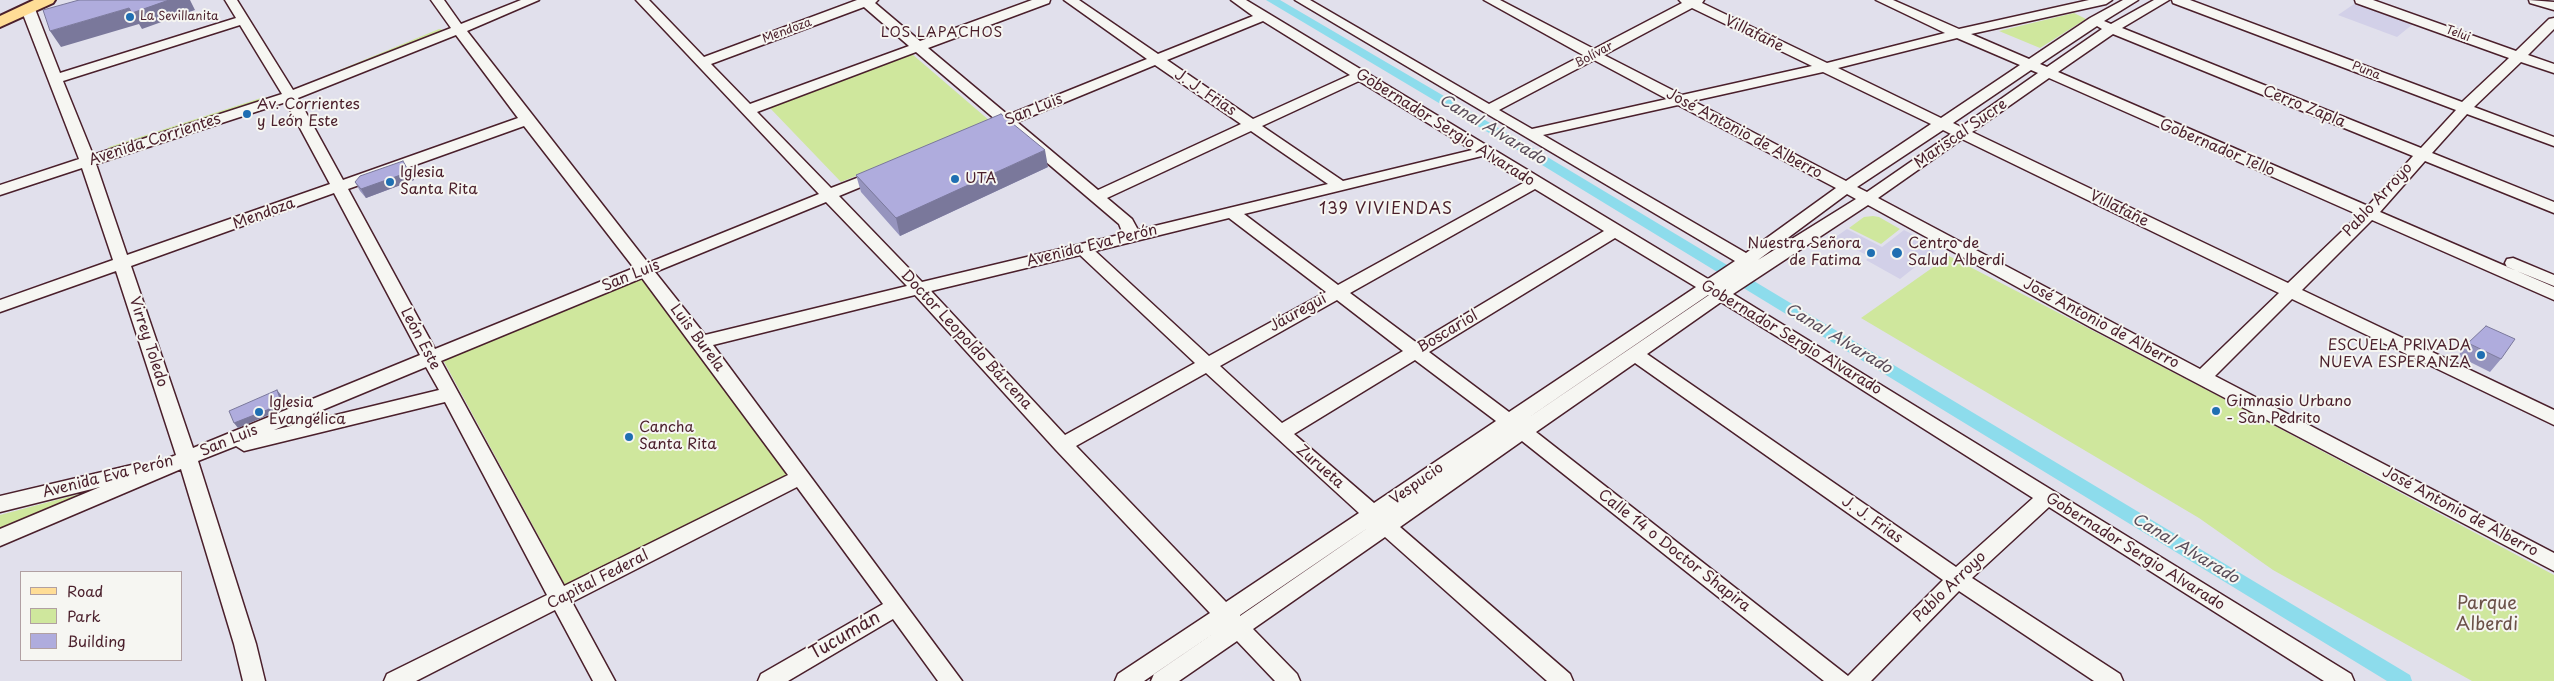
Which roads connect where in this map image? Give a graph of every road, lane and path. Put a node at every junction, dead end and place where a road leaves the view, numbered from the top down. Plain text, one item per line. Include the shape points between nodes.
1 (47, 0) edge
2 (231, 0) edge
3 (437, 0) edge
4 (505, 0) edge
5 (533, 0) edge
6 (642, 0) edge
7 (1044, 0) edge
8 (1070, 0) edge
9 (1237, 0) edge
10 (1301, 0) edge
11 (1490, 0) edge
12 (1882, 0) edge
13 (1901, 0) edge
14 (2057, 0) edge
15 (2106, 0) edge
16 (2132, 0) edge
17 (2163, 0) edge
18 (2178, 0) edge
19 (2362, 0) edge
20 (2535, 0) edge
21 (867, 1) edge
22 (1692, 1) edge
23 (31, 4) edge
24 (2554, 6) edge
25 (2071, 8) junction
26 (0, 16) edge
27 (1264, 16) junction
28 (244, 20) junction
29 (2094, 21) junction
30 (0, 22) edge
31 (2554, 22) edge
32 (454, 24) junction
33 (2111, 29) junction
34 (1965, 32) junction
35 (918, 47) junction
36 (1593, 55) junction
37 (2518, 56) junction
38 (1157, 60) junction
39 (702, 62) junction
40 (2034, 62) junction
41 (1823, 68) junction
42 (2554, 69) edge
43 (2053, 71) junction
44 (1360, 75) junction
45 (56, 78) junction
46 (286, 92) junction
47 (1678, 99) junction
48 (2465, 108) junction
49 (748, 110) junction
50 (1488, 110) junction
51 (527, 120) junction
52 (1007, 121) junction
53 (1943, 123) junction
54 (1252, 125) junction
55 (1964, 133) junction
56 (1528, 134) junction
57 (971, 136) edge
58 (2554, 142) edge
59 (1484, 151) junction
60 (2421, 155) junction
61 (86, 157) junction
62 (891, 169) edge
63 (0, 179) edge
64 (1534, 183) junction
65 (1340, 186) junction
66 (337, 188) junction
67 (1846, 188) junction
68 (0, 190) edge
69 (828, 195) junction
70 (1096, 197) junction
71 (1867, 199) junction
72 (2554, 208) edge
73 (2373, 209) junction
74 (1230, 212) junction
75 (1615, 232) junction
76 (1132, 235) junction
77 (1082, 248) junction
78 (123, 264) junction
79 (1752, 264) junction
80 (644, 270) junction
81 (2554, 280) edge
82 (918, 288) junction
83 (1714, 291) junction
84 (2289, 292) junction
85 (1335, 293) junction
86 (2554, 294) edge
87 (0, 306) edge
88 (701, 342) junction
89 (1414, 353) junction
90 (1635, 354) junction
91 (430, 358) junction
92 (1206, 364) junction
93 (2202, 378) junction
94 (450, 394) junction
95 (2554, 418) edge
96 (1516, 427) junction
97 (1281, 433) junction
98 (1063, 445) junction
99 (187, 458) junction
100 (800, 477) junction
101 (2047, 497) junction
102 (0, 504) edge
103 (1381, 520) junction
104 (0, 538) edge
105 (2554, 563) edge
106 (1957, 579) junction
107 (560, 600) junction
108 (896, 607) junction
109 (1232, 621) junction
110 (254, 681) edge
111 (395, 681) edge
112 (604, 681) edge
113 (769, 681) edge
114 (951, 681) edge
115 (1126, 681) edge
116 (1162, 681) edge
117 (1288, 681) edge
118 (1562, 681) edge
119 (1840, 681) edge
120 (1857, 681) edge
121 (2112, 681) edge
122 (2342, 681) edge

1 - 23 main road
2 - 28 street, León Este
3 - 32 street, Luis Burela
4 - 32 street, Avenida Corrientes
5 - 32 street, Avenida Corrientes
6 - 39 street, Doctor Leopoldo Bárcena
7 - 35 street
8 - 38 street, J. J. Frias
9 - 27 street, Gobernador Sergio Alvarado
10 - 50 street
11 - 36 street, José Antonio de Alberro
12 - 34 street, Gobernador Tello
13 - 34 street, Gobernador Tello
14 - 25 street, Cerro Zapla
15 - 25 street
16 - 29 street, Mariscal Sucre
17 - 33 street, Mariscal Sucre
18 - 48 street, Puna
19 - 37 street, Telui
20 - 24 street
21 - 35 street
21 - 39 street, Mendoza
22 - 36 street, Bolívar
22 - 41 street, Villafañe
23 - 26 main road
23 - 30 main road
23 - 45 street, Virrey Toledo
25 - 29 street, Cerro Zapla
25 - 34 street
27 - 38 street, San Luis
27 - 44 street, Gobernador Sergio Alvarado
28 - 45 street
28 - 46 street, León Este
29 - 33 street, Cerro Zapla
29 - 40 street, Mariscal Sucre
31 - 37 street, Pablo Arroyo
32 - 46 street, Avenida Corrientes
32 - 51 street, Luis Burela
33 - 43 street, Mariscal Sucre
33 - 60 street, Cerro Zapla
34 - 40 street, Gobernador Tello
34 - 41 street
35 - 49 street
35 - 52 street
36 - 47 street, José Antonio de Alberro
36 - 50 street, Bolívar
37 - 42 street, Telui
37 - 48 street, Pablo Arroyo
38 - 52 street, San Luis
38 - 54 street, J. J. Frias
39 - 49 street, Doctor Leopoldo Bárcena
40 - 43 street, Gobernador Tello
40 - 53 street, Mariscal Sucre
41 - 47 street
41 - 53 street, Villafañe
43 - 55 street, Mariscal Sucre
43 - 73 street, Gobernador Tello
44 - 54 street
44 - 59 street, Gobernador Sergio Alvarado
45 - 61 street, Virrey Toledo
46 - 61 street, Avenida Corrientes
46 - 66 street, León Este
47 - 56 street
47 - 67 street, José Antonio de Alberro
48 - 58 street, Puna
48 - 60 street, Pablo Arroyo
49 - 69 street, Doctor Leopoldo Bárcena
50 - 56 street
51 - 66 street, Mendoza
51 - 80 street, Luis Burela
52 - 57 street, San Luis
52 - 70 street
53 - 55 street, Villafañe
53 - 67 street, Mariscal Sucre
54 - 65 street, J. J. Frias
54 - 70 street
55 - 71 street, Mariscal Sucre
55 - 84 street, Villafañe
56 - 79 street
59 - 64 street, Gobernador Sergio Alvarado
59 - 65 street, Avenida Eva Perón
60 - 72 street, Cerro Zapla
60 - 73 street, Pablo Arroyo
61 - 63 street, Avenida Corrientes
61 - 68 street, Avenida Corrientes
61 - 78 street, Virrey Toledo
62 - 69 street, San Luis
64 - 75 street, Gobernador Sergio Alvarado
64 - 85 street, Jáuregui
65 - 74 street, Avenida Eva Perón
66 - 78 street, Mendoza
66 - 91 street, León Este
67 - 71 street, José Antonio de Alberro
67 - 79 street, Mariscal Sucre
69 - 80 street, San Luis
69 - 82 street, Doctor Leopoldo Bárcena
70 - 76 street via 1126,222
71 - 79 street, Mariscal Sucre
71 - 93 street, José Antonio de Alberro
73 - 81 street, Gobernador Tello
73 - 84 street, Pablo Arroyo
73 - 86 street, Gobernador Tello
74 - 76 street, Avenida Eva Perón
74 - 85 street, Calle 14 o Doctor Shapira
75 - 83 street, Gobernador Sergio Alvarado
75 - 89 street, Boscariol
76 - 77 street, Avenida Eva Perón
77 - 82 street, Avenida Eva Perón
77 - 92 street, Zurueta
78 - 87 street, Mendoza
78 - 99 street, Virrey Toledo
79 - 83 street
80 - 88 street, Luis Burela
80 - 91 street, San Luis
82 - 88 street, Avenida Eva Perón
82 - 98 street, Doctor Leopoldo Bárcena
83 - 90 street, Vespucio
83 - 96 street, Vespucio
83 - 101 street, Gobernador Sergio Alvarado
84 - 93 street, Pablo Arroyo
84 - 95 street, Villafañe
85 - 89 street, Calle 14 o Doctor Shapira
85 - 92 street, Jáuregui
88 - 100 street, Luis Burela
89 - 96 street, Calle 14 o Doctor Shapira
89 - 97 street, Boscariol
90 - 96 street, Vespucio
90 - 106 street, J. J. Frias
91 - 94 street, León Este
91 - 99 street, San Luis
92 - 97 street, Zurueta
92 - 98 street, Jáuregui
93 - 105 street, José Antonio de Alberro
94 - 99 street, Avenida Eva Perón
94 - 107 street, León Este
96 - 103 street, Vespucio
96 - 119 street, Calle 14 o Doctor Shapira
97 - 103 street, Zurueta
98 - 109 street, Doctor Leopoldo Bárcena
99 - 102 street, Avenida Eva Perón
99 - 104 street, San Luis
99 - 110 street, Virrey Toledo
100 - 107 street, Capital Federal
100 - 108 street, Luis Burela
101 - 106 street, Pablo Arroyo
101 - 122 street, Gobernador Sergio Alvarado
103 - 109 street, Vespucio
103 - 118 street, Zurueta
106 - 120 street, Pablo Arroyo
106 - 121 street, J. J. Frias
107 - 111 street, Capital Federal
107 - 112 street, León Este
108 - 113 street, Tucumán
108 - 114 street, Luis Burela
109 - 115 street, Vespucio
109 - 116 street, Vespucio
109 - 117 street, Doctor Leopoldo Bárcena

